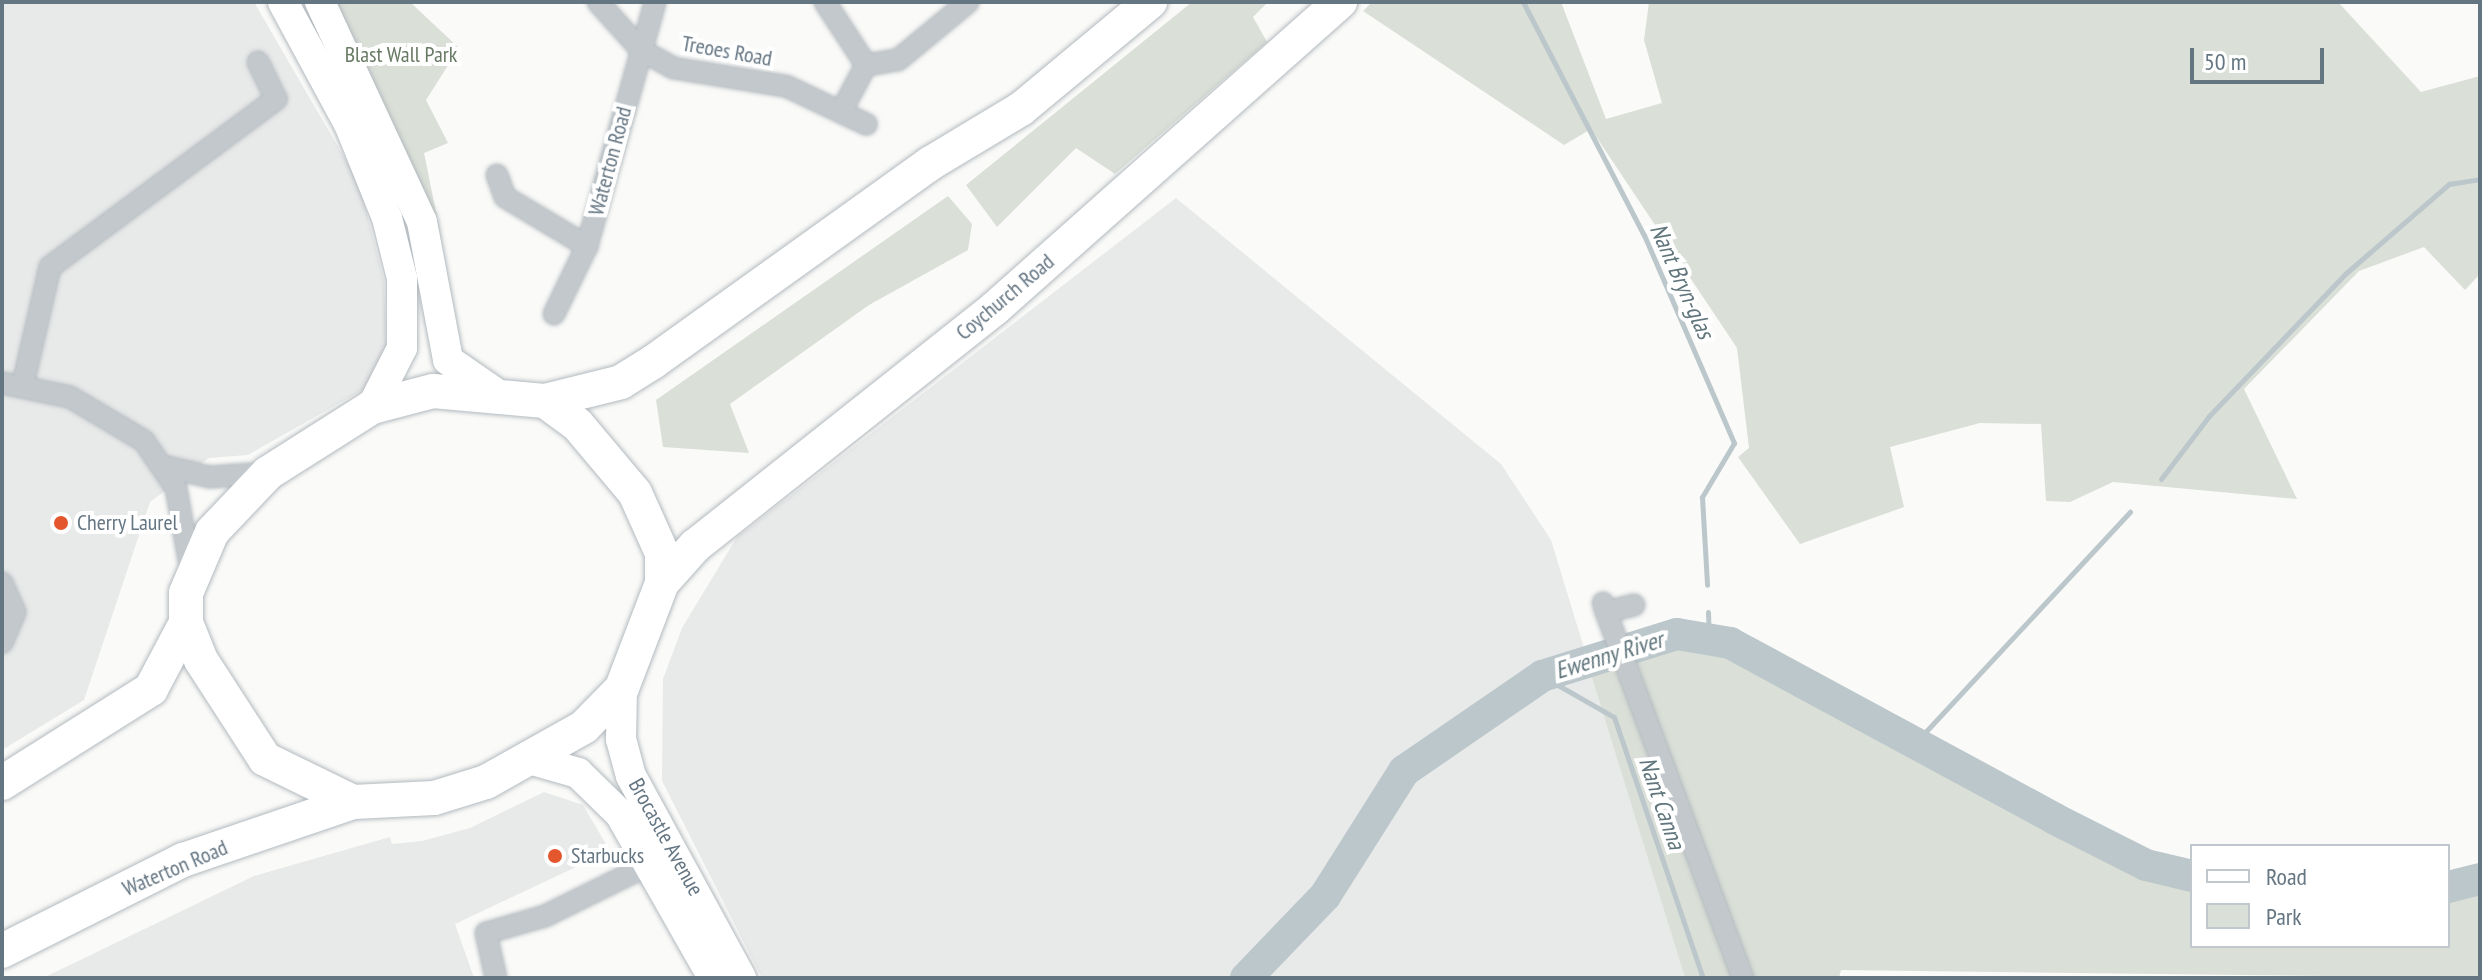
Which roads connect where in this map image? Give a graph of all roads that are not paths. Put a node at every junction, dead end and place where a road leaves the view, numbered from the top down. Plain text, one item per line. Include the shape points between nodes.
1 (283, 2) edge
2 (320, 2) edge
3 (598, 2) edge
4 (655, 2) edge
5 (825, 2) edge
6 (968, 2) edge
7 (1150, 2) edge
8 (1340, 2) edge
9 (641, 50) junction
10 (258, 62) dead end
11 (866, 65) junction
12 (842, 110) junction
13 (866, 124) dead end
14 (497, 175) dead end
15 (587, 246) junction
16 (554, 314) dead end
17 (2, 383) edge
18 (23, 384) junction
19 (493, 391) junction
20 (545, 401) junction
21 (372, 407) junction
22 (167, 467) junction
23 (268, 473) junction
24 (191, 571) junction
25 (2, 583) edge
26 (662, 583) junction
27 (1634, 605) dead end
28 (186, 623) junction
29 (2, 642) edge
30 (622, 688) junction
31 (533, 760) junction
32 (2, 783) edge
33 (353, 802) junction
34 (650, 864) junction
35 (2, 951) edge
36 (496, 978) edge
37 (713, 978) edge
38 (741, 978) edge
39 (1743, 978) edge

1 - 21 main road via 349,124 387,218 402,278 402,348
2 - 19 main road via 414,199 448,360
3 - 9 street, Treoes Road
4 - 9 street, Waterton Road
5 - 11 street
6 - 11 street via 898,60
7 - 20 main road via 1021,109 931,163 653,362 621,382
8 - 26 main road, Coychurch Road via 994,309 695,546
9 - 12 street, Treoes Road via 673,68 786,86
9 - 15 street, Waterton Road
10 - 18 street via 276,99 50,267
11 - 12 street
12 - 13 street, Treoes Road
14 - 15 street via 505,197
15 - 16 street, Waterton Road
17 - 18 street
18 - 22 street via 116,420
19 - 20 main road
19 - 21 main road via 433,391
20 - 26 main road via 592,439 635,493 662,553
21 - 23 main road
22 - 23 street via 232,479
22 - 24 street via 185,517
23 - 24 main road via 230,506
24 - 28 main road
25 - 29 street via 15,612
26 - 30 main road
27 - 39 street via 1608,615
28 - 32 main road via 151,689
28 - 33 main road via 218,693 265,759
30 - 31 main road via 584,727
30 - 38 main road, Brocastle Avenue via 631,776
31 - 33 main road via 434,798
31 - 34 main road, Brocastle Avenue via 597,786
33 - 35 main road, Waterton Road via 183,860
34 - 36 street via 545,916 486,933
34 - 37 main road, Brocastle Avenue

